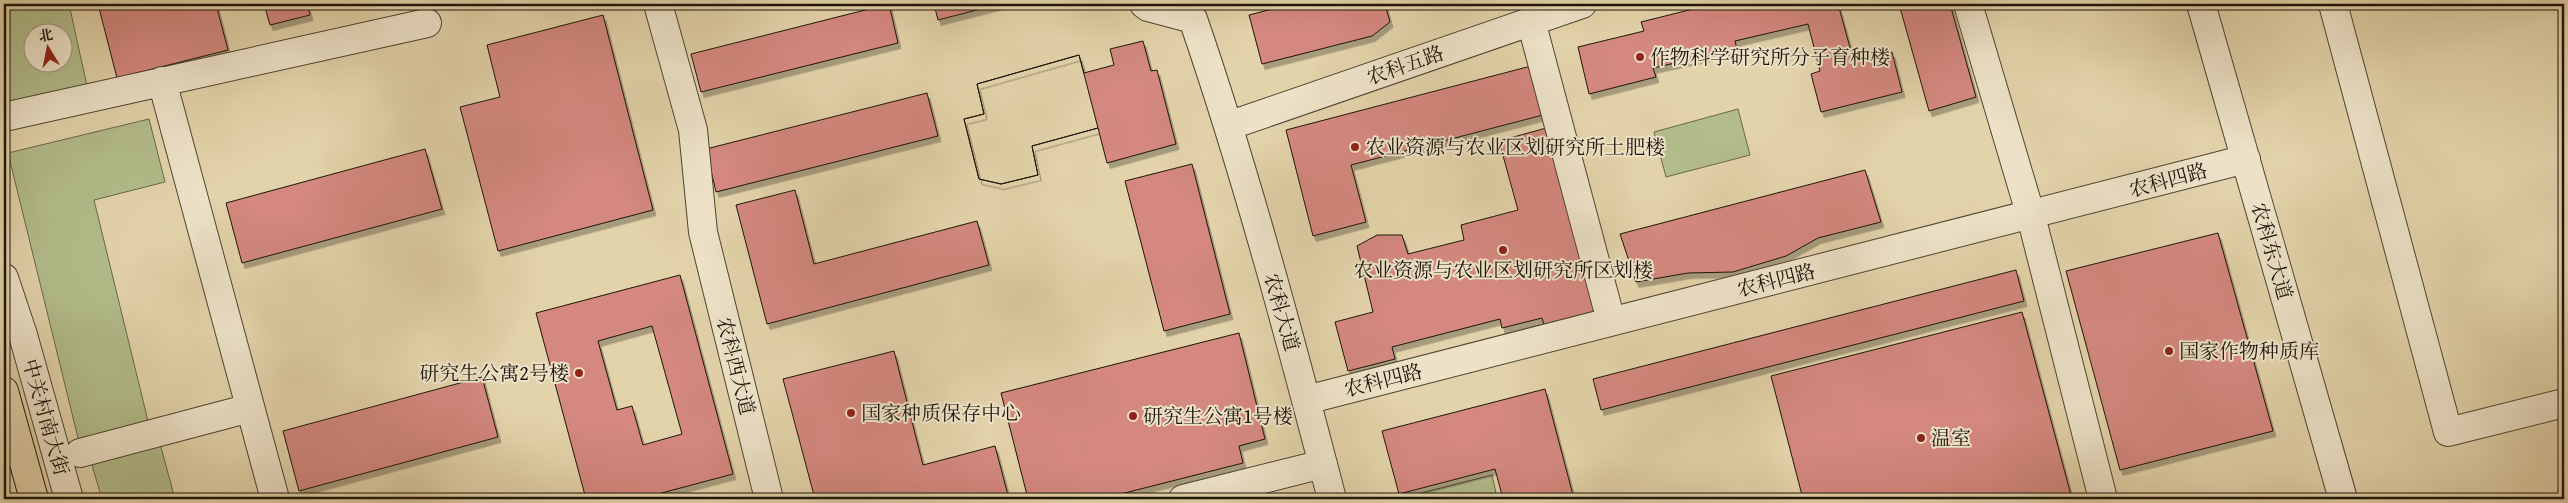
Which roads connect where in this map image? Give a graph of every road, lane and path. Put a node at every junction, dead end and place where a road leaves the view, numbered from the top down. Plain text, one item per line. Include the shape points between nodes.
1 (658, 4) edge
2 (1144, 4) edge
3 (1582, 4) edge
4 (1968, 4) edge
5 (2201, 4) edge
6 (2333, 4) edge
7 (1532, 21) junction
8 (427, 23) dead end
9 (162, 82) junction
10 (4, 117) edge
11 (1228, 126) junction
12 (2246, 159) junction
13 (2030, 216) junction
14 (4, 278) edge
15 (1611, 322) junction
16 (4, 391) edge
17 (1306, 400) junction
18 (2564, 403) edge
19 (250, 408) junction
20 (80, 453) dead end
21 (1322, 464) junction
22 (34, 499) edge
23 (70, 499) edge
24 (274, 499) edge
25 (769, 499) edge
26 (1183, 499) edge
27 (1332, 499) edge
28 (2103, 499) edge
29 (2343, 499) edge

1 - 25 street, 农科西大道 via 693,130 703,232
2 - 11 street, 农科大道 via 1193,19
3 - 7 street, 农科五路
4 - 13 street
5 - 12 street, 农科东大道
6 - 18 street via 2448,432
7 - 11 street, 农科五路
7 - 15 street
8 - 9 street
9 - 10 street
9 - 19 street
11 - 17 street, 农科大道
12 - 13 street, 农科四路
12 - 29 street, 农科东大道
13 - 15 street, 农科四路
13 - 28 street
14 - 23 street, 中关村南大街
15 - 17 street, 农科四路
16 - 22 main road, 中关村南大街
17 - 21 street, 农科大道
19 - 20 street
19 - 24 street
21 - 26 street
21 - 27 street, 农科大道

